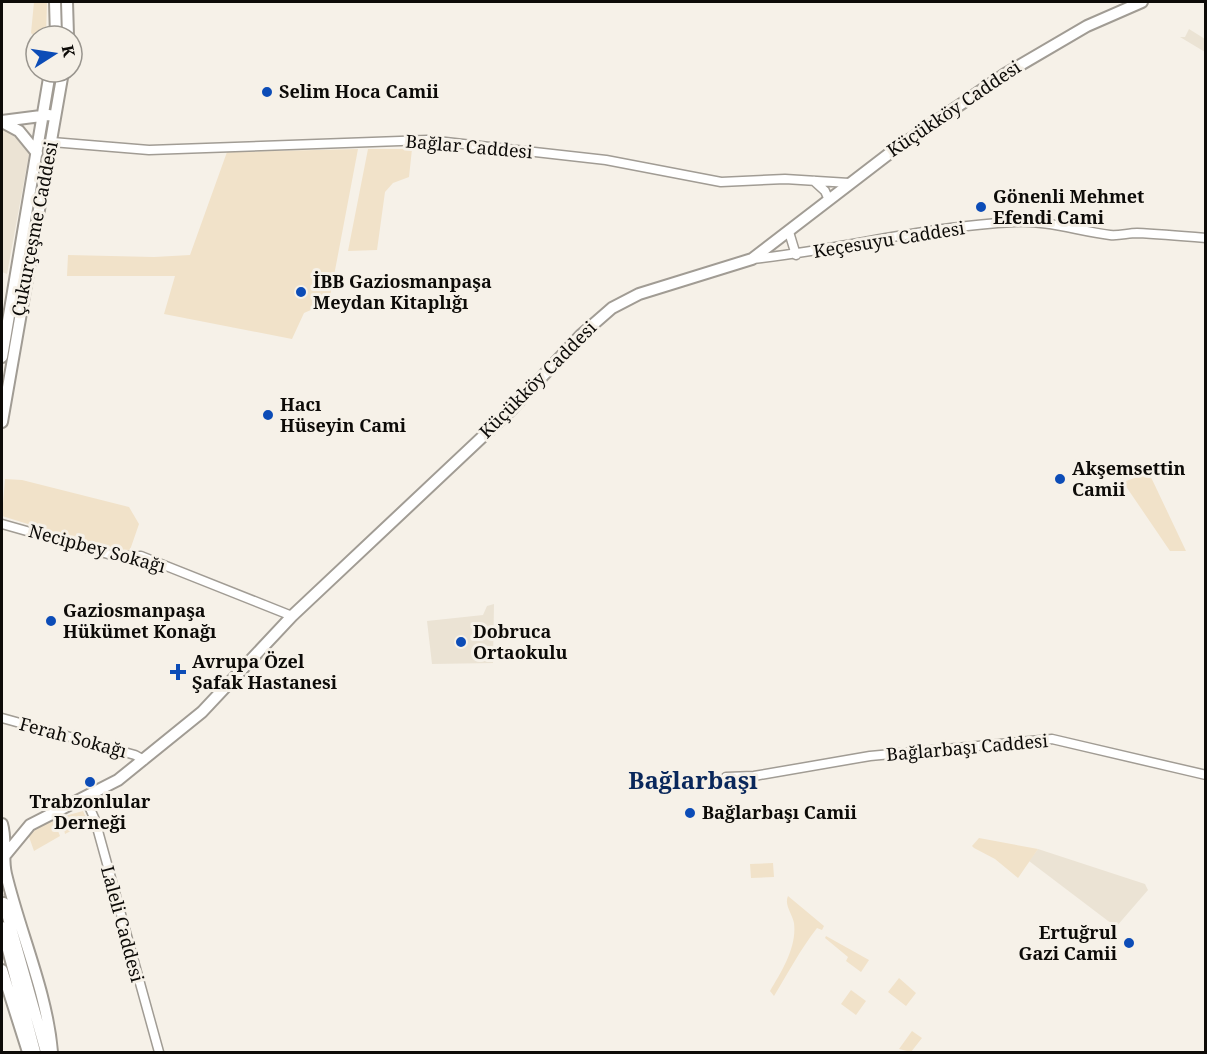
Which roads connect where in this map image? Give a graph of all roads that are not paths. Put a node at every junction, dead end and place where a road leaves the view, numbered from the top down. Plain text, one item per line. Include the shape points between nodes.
1 (55, 2) edge
2 (68, 2) edge
3 (1142, 2) edge
4 (56, 24) edge
5 (68, 24) edge
6 (48, 84) edge
7 (61, 84) edge
8 (57, 111) junction
9 (43, 118) junction
10 (2, 121) edge
11 (51, 142) junction
12 (37, 153) junction
13 (814, 181) junction
14 (849, 183) junction
15 (829, 200) junction
16 (789, 232) junction
17 (1206, 238) edge
18 (796, 255) junction
19 (752, 259) junction
20 (2, 357) edge
21 (2, 422) edge
22 (2, 524) edge
23 (292, 616) junction
24 (2, 718) edge
25 (144, 760) junction
26 (1206, 775) edge
27 (726, 777) dead end
28 (80, 800) junction
29 (2, 824) edge
30 (3, 857) edge
31 (6, 897) edge
32 (2, 927) edge
33 (2, 970) edge
34 (28, 1053) edge
35 (34, 1053) edge
36 (45, 1053) edge
37 (52, 1053) edge
38 (159, 1053) edge

1 - 4 main road
2 - 5 main road
3 - 14 main road, Küçükköy Caddesi via 1042,50
6 - 9 main road, Çukurçeşme Caddesi
7 - 8 main road, Çukurçeşme Caddesi
8 - 9 main road
8 - 11 main road, Çukurçeşme Caddesi
9 - 10 main road
9 - 12 main road, Çukurçeşme Caddesi
10 - 12 main road via 19,131
11 - 12 main road
11 - 13 street, Bağlar Caddesi via 149,150 428,141 606,160 721,182
11 - 21 main road, Çukurçeşme Caddesi
12 - 20 main road, Çukurçeşme Caddesi
13 - 14 street, Bağlar Caddesi
13 - 15 street
14 - 15 main road, Küçükköy Caddesi
15 - 16 main road, Küçükköy Caddesi
16 - 18 street
16 - 19 main road, Küçükköy Caddesi
17 - 18 street, Keçesuyu Caddesi via 1111,235 1016,222 888,238
18 - 19 street, Keçesuyu Caddesi
19 - 23 main road, Küçükköy Caddesi via 639,294 612,308
22 - 23 street, Necipbey Sokağı via 115,556 141,556
23 - 25 main road, Küçükköy Caddesi via 194,720
24 - 25 street, Ferah Sokağı
25 - 28 main road, Küçükköy Caddesi via 118,780
26 - 27 street, Bağlarbaşı Caddesi via 1052,740 870,756 754,776
28 - 30 main road, Küçükköy Caddesi via 30,825
28 - 38 street, Laleli Caddesi via 88,804 94,820
29 - 30 main road
30 - 31 main road
31 - 36 main road
31 - 37 main road via 48,1025
32 - 35 main road
33 - 34 main road

